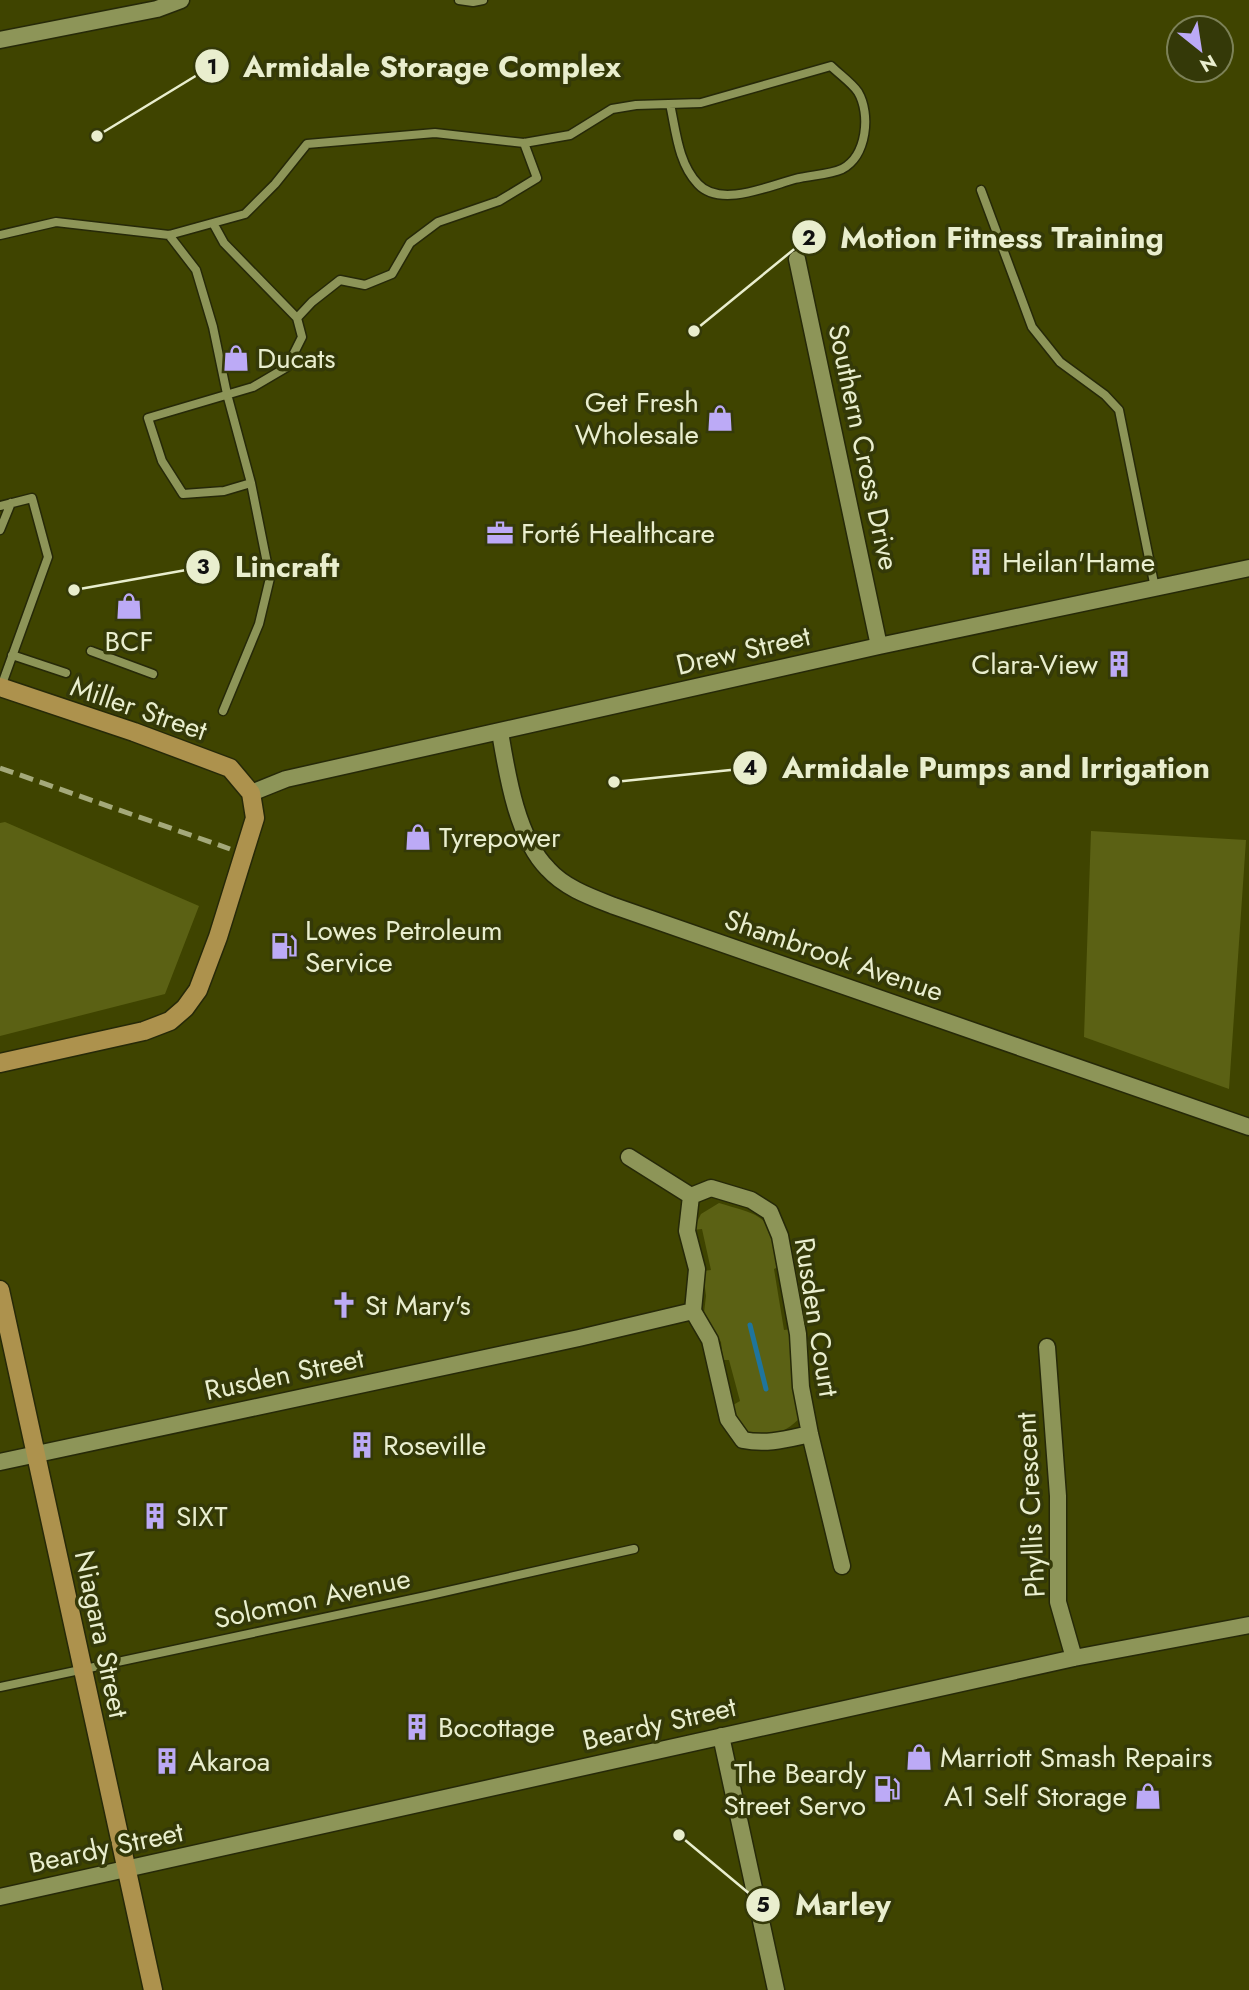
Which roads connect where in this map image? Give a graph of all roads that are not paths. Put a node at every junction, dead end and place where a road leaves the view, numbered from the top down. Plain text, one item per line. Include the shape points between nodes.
1 (181, 0) edge
2 (458, 0) edge
3 (483, 0) edge
4 (0, 40) edge
5 (670, 104) junction
6 (524, 143) junction
7 (981, 190) dead end
8 (213, 223) junction
9 (0, 235) edge
10 (169, 236) junction
11 (797, 259) dead end
12 (298, 318) junction
13 (227, 394) junction
14 (251, 483) junction
15 (11, 503) junction
16 (0, 506) edge
17 (0, 530) edge
18 (1249, 568) edge
19 (1155, 588) junction
20 (880, 646) junction
21 (91, 651) dead end
22 (12, 655) junction
23 (66, 673) dead end
24 (153, 674) dead end
25 (0, 687) edge
26 (223, 711) dead end
27 (500, 732) junction
28 (251, 793) junction
29 (0, 1063) edge
30 (1249, 1127) edge
31 (629, 1157) dead end
32 (691, 1196) junction
33 (0, 1290) edge
34 (693, 1311) junction
35 (1047, 1347) dead end
36 (810, 1434) junction
37 (35, 1455) junction
38 (0, 1462) edge
39 (634, 1549) dead end
40 (842, 1566) dead end
41 (1249, 1625) edge
42 (1074, 1658) junction
43 (83, 1670) junction
44 (0, 1687) edge
45 (722, 1735) junction
46 (126, 1870) junction
47 (0, 1897) edge
48 (153, 1990) edge
49 (776, 1990) edge

1 - 4 street via 157,9
2 - 3 lane
5 - 5 lane via 701,103 831,66 858,93 866,123 859,154 842,169 755,192 720,195 699,186 682,160
5 - 6 lane via 612,108 569,135
6 - 8 lane via 435,133 307,144 245,214
6 - 12 lane via 537,178 499,201 438,222 410,243 392,274 365,285 340,280
7 - 19 lane via 1032,327 1060,362 1119,410
8 - 10 lane
8 - 12 lane via 224,243
9 - 10 lane via 55,222
10 - 13 lane via 196,270
11 - 20 street, Southern Cross Drive
12 - 13 lane via 302,337 287,367 253,387
13 - 14 lane
13 - 14 lane via 148,418 162,461 183,494 224,491
14 - 26 lane via 270,578 259,624
15 - 16 lane
15 - 17 lane
15 - 22 lane via 32,498 48,557
18 - 19 street, Drew Street
19 - 20 street, Drew Street
20 - 27 street, Drew Street
21 - 24 lane
22 - 23 lane
22 - 25 lane
25 - 28 street, Miller Street via 230,768
27 - 28 street, Drew Street via 286,779
27 - 30 street, Shambrook Avenue via 518,818 547,869 578,892
28 - 29 street via 256,818 248,845 198,990 185,1008 170,1021 145,1031
31 - 32 street
32 - 34 street via 687,1231 697,1269
32 - 36 street, Rusden Court via 711,1188 751,1200 770,1212 780,1236 794,1313
33 - 37 street, Niagara Street
34 - 36 street, Rusden Court via 710,1340 728,1419 743,1440 774,1442
34 - 37 street, Rusden Street
35 - 42 street, Phyllis Crescent via 1058,1496 1058,1602
36 - 40 street, Rusden Court
37 - 38 street, Rusden Street
37 - 43 street, Niagara Street
39 - 43 lane, Solomon Avenue
41 - 42 street, Beardy Street
42 - 45 street, Beardy Street
43 - 44 lane, Solomon Avenue
43 - 46 street, Niagara Street
45 - 46 street, Beardy Street
45 - 49 street
46 - 47 street, Beardy Street
46 - 48 street, Niagara Street

